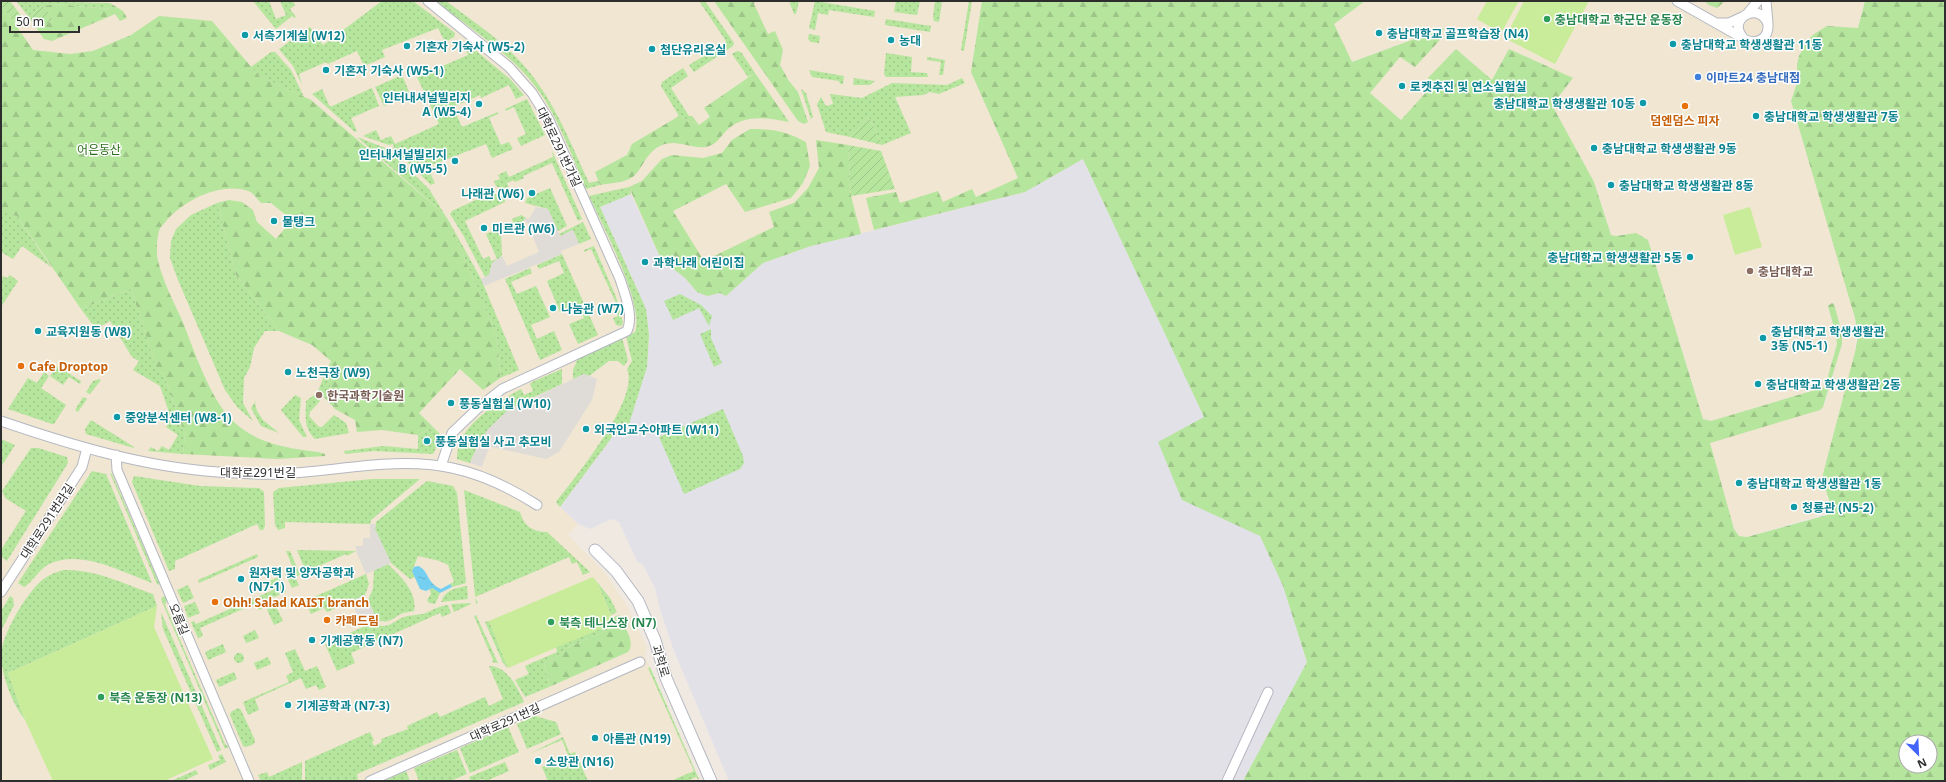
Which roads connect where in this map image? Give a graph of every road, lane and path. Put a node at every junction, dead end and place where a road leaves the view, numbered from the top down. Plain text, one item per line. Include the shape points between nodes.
1 (428, 1) edge
2 (1677, 1) edge
3 (1758, 1) edge
4 (1766, 1) edge
5 (1745, 15) junction
6 (1716, 23) junction
7 (1768, 24) junction
8 (1744, 39) junction
9 (1, 421) edge
10 (87, 448) junction
11 (116, 455) junction
12 (441, 466) junction
13 (537, 505) dead end
14 (595, 550) dead end
15 (1, 592) edge
16 (640, 662) dead end
17 (1268, 692) dead end
18 (249, 781) edge
19 (370, 781) edge
20 (711, 781) edge
21 (1227, 781) edge

1 - 12 street, 대학로291번가길 via 509,67 532,93 549,120 620,279 630,315 627,331 502,389 452,433
2 - 6 street
3 - 5 street
4 - 7 street
5 - 6 street via 1729,22
5 - 7 street via 1761,14
5 - 8 street via 1738,28
6 - 8 street
7 - 8 street via 1767,33 1760,40 1750,42
9 - 10 street, 대학로291번길
10 - 11 street, 대학로291번길
10 - 15 street, 대학로291번라길 via 82,467
11 - 12 street, 대학로291번길 via 180,469 267,474 391,463
11 - 18 street, 오름길 via 121,481
12 - 13 street, 대학로291번길 via 488,480
14 - 20 street, 과학로 via 616,571 638,601 655,640 666,678
16 - 19 street, 대학로291번길
17 - 21 street

